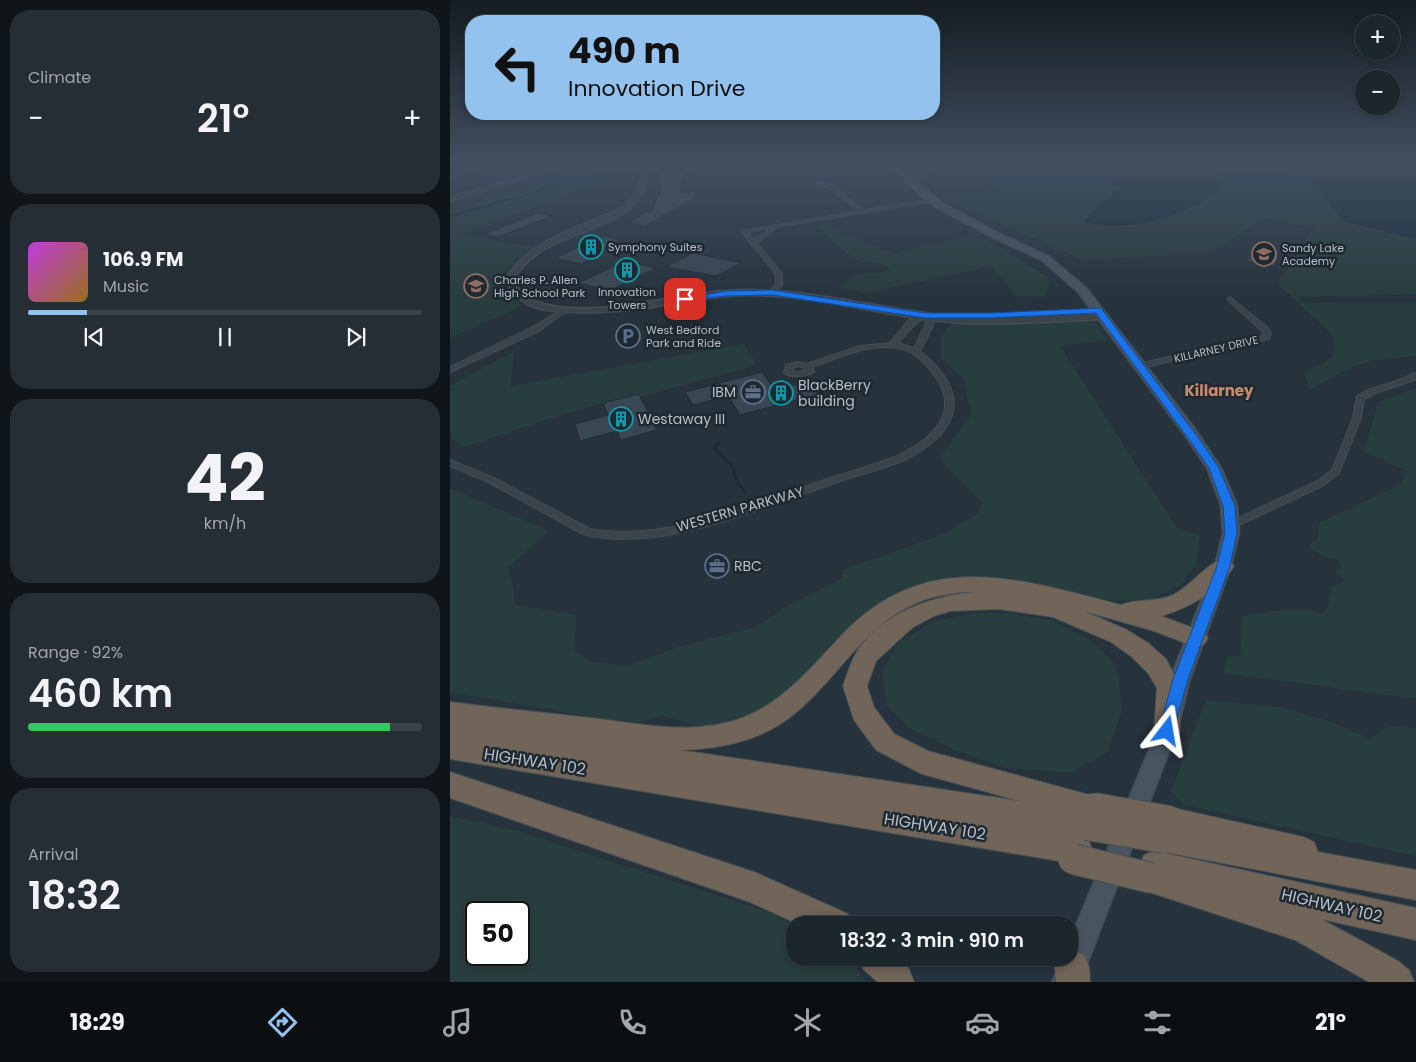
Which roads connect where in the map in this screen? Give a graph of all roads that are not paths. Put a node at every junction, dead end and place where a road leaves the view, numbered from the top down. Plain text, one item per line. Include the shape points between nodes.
1 (622, 210) edge
2 (859, 210) edge
3 (877, 210) edge
4 (949, 210) edge
5 (862, 212) junction
6 (780, 226) junction
7 (764, 227) junction
8 (753, 243) junction
9 (772, 292) junction
10 (1230, 300) dead end
11 (564, 310) junction
12 (1101, 313) junction
13 (925, 316) junction
14 (908, 329) junction
15 (892, 345) junction
16 (902, 346) junction
17 (916, 351) junction
18 (808, 366) dead end
19 (1141, 366) junction
20 (450, 370) edge
21 (1416, 374) edge
22 (450, 463) edge
23 (1231, 525) junction
24 (1223, 566) junction
25 (1054, 608) junction
26 (1101, 608) junction
27 (1196, 638) junction
28 (450, 713) edge
29 (450, 728) edge
30 (1167, 731) junction
31 (450, 747) edge
32 (450, 785) edge
33 (1083, 835) junction
34 (1160, 851) junction
35 (1416, 878) edge
36 (1416, 885) edge
37 (817, 916) edge
38 (1416, 924) edge
39 (885, 966) edge
40 (1070, 977) edge
41 (897, 982) edge
42 (1397, 982) edge

1 - 11 street via 539,249 511,272 511,288 518,296
2 - 5 street
3 - 5 street
4 - 12 main road via 1045,258 1083,291
5 - 6 street
5 - 7 street
6 - 7 street
6 - 8 street
7 - 8 street via 744,231
8 - 9 street via 778,274 779,286
9 - 11 street via 726,293 604,310
9 - 13 street
10 - 19 street, KILLARNEY DRIVE via 1266,330 1266,337
11 - 20 street via 536,329
12 - 13 street via 984,319
12 - 19 main road
13 - 14 street via 912,322
13 - 17 street via 930,324
14 - 15 street via 902,331
14 - 16 street
15 - 16 street, WESTERN PARKWAY
15 - 18 street, WESTERN PARKWAY via 868,347
16 - 17 street, WESTERN PARKWAY
17 - 22 street, WESTERN PARKWAY via 941,376 949,390 951,406 932,440 887,463 683,527 647,534 587,532 491,480
19 - 23 main road via 1214,468 1229,506
21 - 23 street via 1410,380 1360,398 1357,418 1340,462 1328,478
23 - 24 main road
24 - 26 highway via 1195,594 1161,607 1137,610
24 - 27 main road
25 - 27 highway via 1170,637
25 - 30 highway via 1119,636 1157,666 1169,688
25 - 33 highway via 996,599 956,600 920,611 893,629 868,654 855,686 863,712 885,742
26 - 27 highway via 1174,627
26 - 28 highway via 1030,589 993,584 958,584 920,592 874,618 788,706 750,728 712,737 677,740
27 - 30 main road via 1180,679
29 - 33 highway, HIGHWAY 102
30 - 40 main road
31 - 33 highway, HIGHWAY 102 via 973,832
32 - 37 highway via 754,888
33 - 34 highway, bridge
33 - 34 highway, HIGHWAY 102, bridge
34 - 35 highway
34 - 36 highway, HIGHWAY 102
34 - 38 highway, HIGHWAY 102
34 - 42 highway via 1302,926
39 - 41 highway

